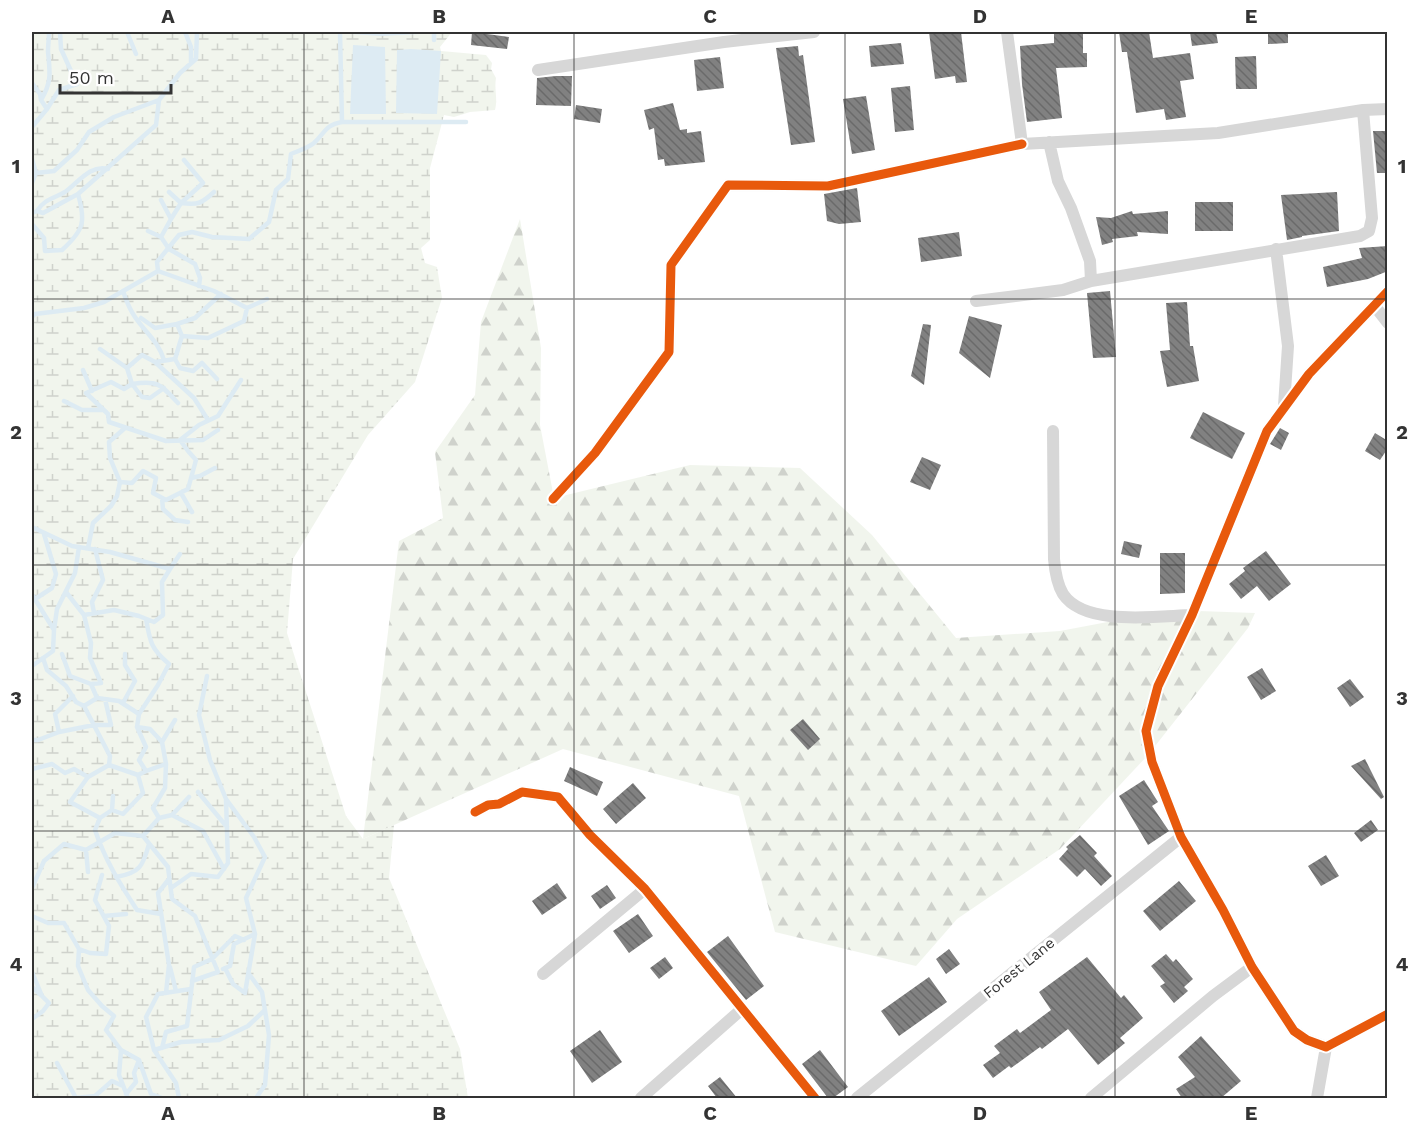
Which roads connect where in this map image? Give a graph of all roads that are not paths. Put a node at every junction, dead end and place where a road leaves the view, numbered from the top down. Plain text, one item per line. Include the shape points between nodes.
1 (814, 32) edge
2 (1007, 32) edge
3 (538, 70) dead end
4 (1388, 109) edge
5 (1363, 110) junction
6 (1049, 142) junction
7 (1022, 144) junction
8 (1276, 249) junction
9 (1091, 280) junction
10 (1388, 291) edge
11 (976, 301) dead end
12 (1374, 305) junction
13 (1388, 323) edge
14 (1284, 407) junction
15 (1053, 430) dead end
16 (553, 499) dead end
17 (1192, 615) junction
18 (475, 812) dead end
19 (1181, 837) junction
20 (645, 889) junction
21 (1252, 966) junction
22 (543, 974) dead end
23 (742, 1009) junction
24 (1388, 1014) edge
25 (1326, 1047) junction
26 (641, 1098) edge
27 (815, 1098) edge
28 (857, 1098) edge
29 (1091, 1098) edge
30 (1317, 1098) edge

1 - 3 street
2 - 7 street
4 - 5 street
5 - 6 street via 1218,133
5 - 8 street via 1372,218 1368,231 1360,236
6 - 7 street
6 - 9 street via 1058,181 1090,261
7 - 16 street via 828,186 728,185 671,265 669,352 595,453
8 - 9 street
8 - 14 street via 1288,346
9 - 11 street via 1063,290
10 - 12 street
12 - 13 street
12 - 14 street via 1309,374
14 - 17 street via 1267,430
15 - 17 street via 1054,558 1064,595 1080,609 1109,617
17 - 19 street via 1158,686 1146,731 1152,762
18 - 20 street via 522,792 558,797
19 - 21 street
19 - 28 street, Forest Lane
20 - 22 street
20 - 23 street
21 - 25 street via 1294,1031
21 - 29 street
23 - 26 street
23 - 27 street
24 - 25 street
25 - 30 street

